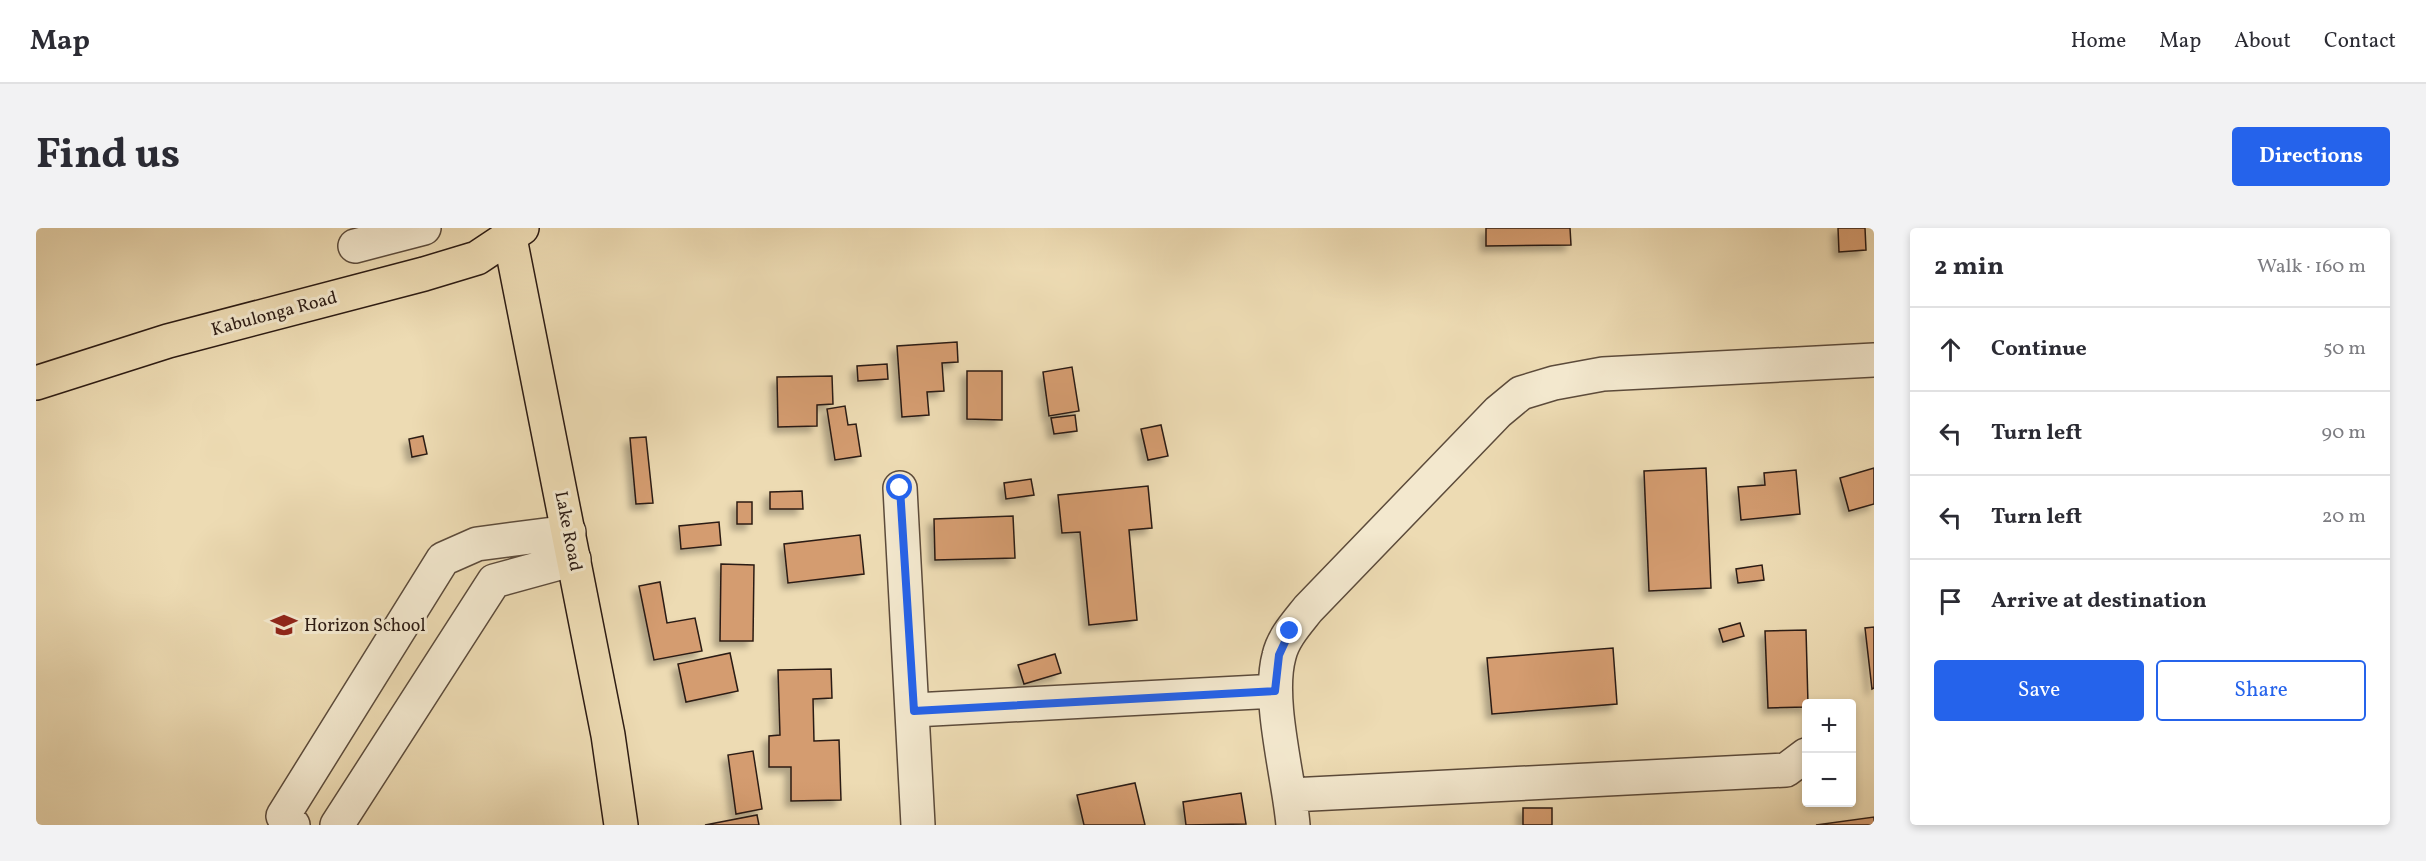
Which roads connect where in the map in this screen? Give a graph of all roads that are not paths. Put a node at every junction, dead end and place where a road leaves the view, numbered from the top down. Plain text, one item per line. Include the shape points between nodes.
1 (424, 228) edge
2 (516, 233) edge
3 (353, 237) edge
4 (364, 290) junction
5 (1874, 360) edge
6 (36, 384) edge
7 (900, 488) dead end
8 (572, 545) junction
9 (1275, 691) junction
10 (914, 711) junction
11 (1802, 757) edge
12 (1292, 810) edge
13 (294, 825) edge
14 (337, 825) edge
15 (621, 825) edge
16 (918, 825) edge

1 - 3 street
2 - 4 main road, Kabulonga Road via 477,258
2 - 8 main road, Lake Road
3 - 4 street
4 - 6 main road, Kabulonga Road via 168,341
5 - 9 street via 1603,374 1521,393 1498,412 1308,609 1290,631 1279,655
7 - 10 street
8 - 13 street via 477,544 443,559 283,816
8 - 14 street via 494,581
8 - 15 main road, Lake Road
9 - 10 street
9 - 12 street
10 - 16 street
11 - 12 street via 1786,770

